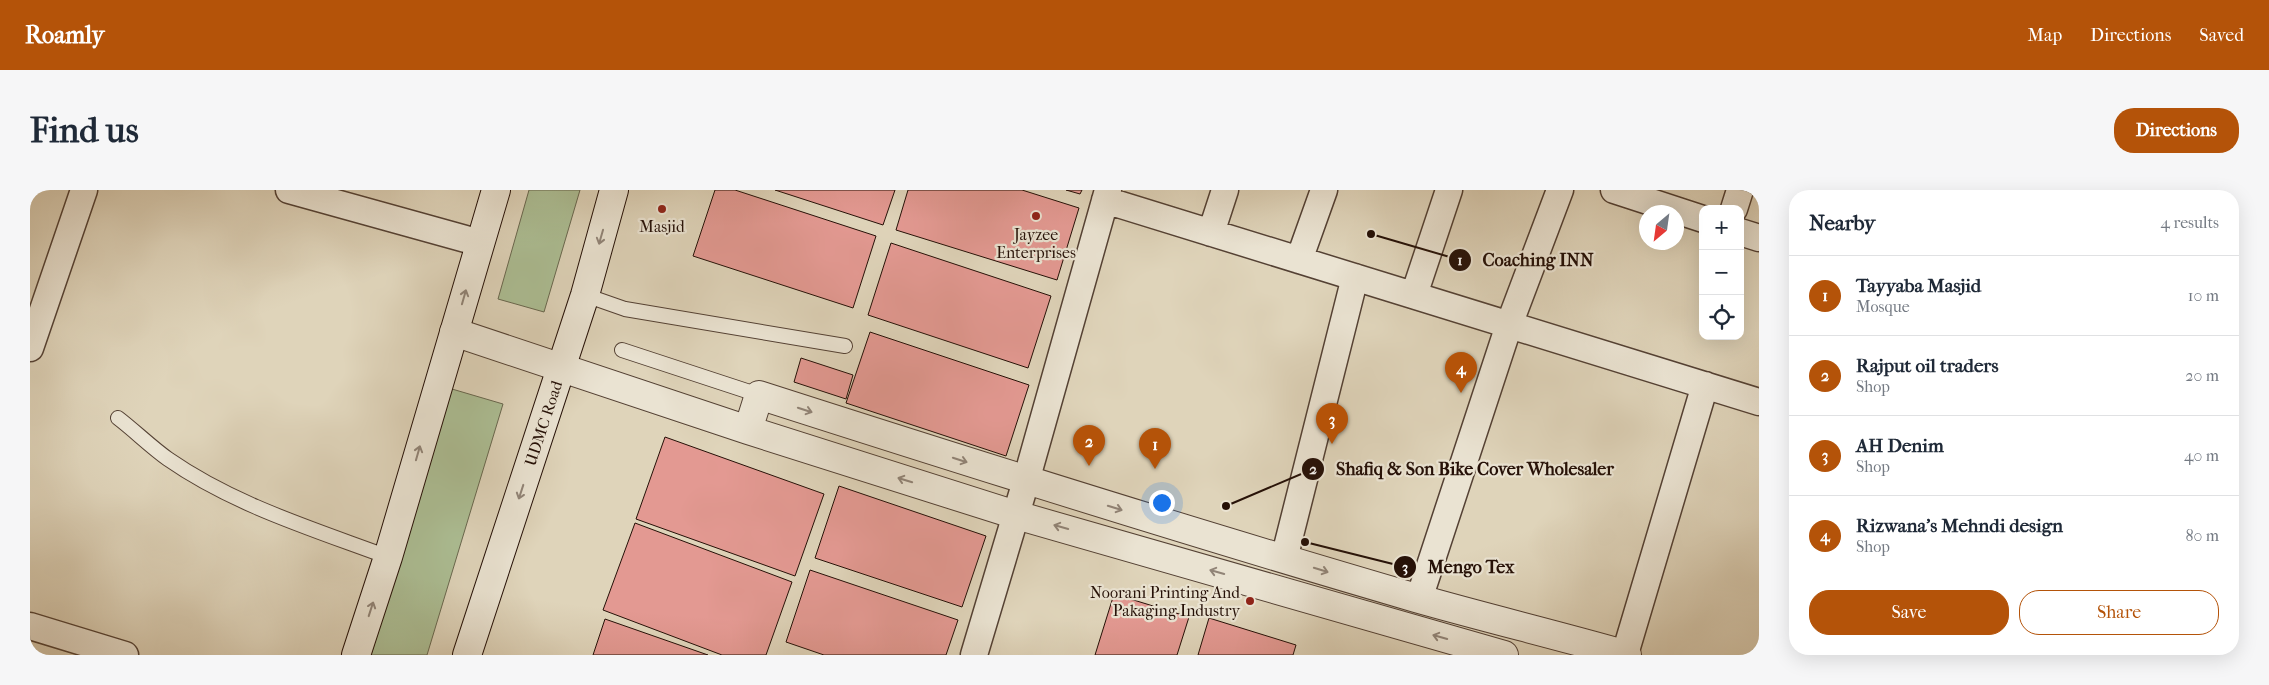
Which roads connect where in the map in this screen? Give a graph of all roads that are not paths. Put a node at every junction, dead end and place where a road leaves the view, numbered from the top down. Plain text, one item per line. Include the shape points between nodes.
1 (84, 190) edge
2 (289, 190) edge
3 (496, 190) edge
4 (614, 190) edge
5 (1225, 190) edge
6 (1324, 190) edge
7 (1449, 190) edge
8 (1560, 190) edge
9 (1614, 190) edge
10 (1740, 190) edge
11 (1107, 195) edge
12 (1735, 205) edge
13 (1699, 218) edge
14 (1211, 232) junction
15 (1744, 233) edge
16 (1759, 238) edge
17 (480, 243) junction
18 (1299, 260) junction
19 (1355, 277) junction
20 (585, 295) junction
21 (1414, 296) junction
22 (1509, 325) junction
23 (454, 332) junction
24 (845, 346) dead end
25 (30, 348) edge
26 (622, 350) dead end
27 (561, 368) junction
28 (1705, 385) junction
29 (759, 395) junction
30 (1759, 402) edge
31 (118, 418) dead end
32 (748, 430) junction
33 (1026, 481) junction
34 (1016, 514) junction
35 (388, 557) junction
36 (1284, 559) junction
37 (1419, 599) junction
38 (30, 626) edge
39 (125, 655) edge
40 (356, 655) edge
41 (467, 655) edge
42 (974, 655) edge
43 (1504, 655) edge
44 (1626, 655) edge

1 - 25 street
2 - 17 street
3 - 17 street
4 -> 20 street, UDMC Road
5 - 14 street
6 - 18 street
7 - 21 street
8 - 22 street
9 - 13 street
10 - 12 street
11 - 14 street
11 - 33 street
14 - 18 street
15 - 16 street
23 -> 17 street
18 - 19 street
19 - 21 street
19 - 36 street
20 - 24 lane via 625,309
20 - 27 street, UDMC Road
21 - 22 street
22 - 28 street
22 - 37 street
23 - 27 street
35 -> 23 street
26 - 29 lane
27 - 32 street
27 -> 41 street, UDMC Road
28 - 30 street
28 - 44 street
29 - 32 street
29 -> 33 street
31 - 35 lane via 168,458 209,484 281,518
34 -> 32 street
33 - 34 street
33 -> 36 street
34 - 42 street
43 -> 34 street
40 -> 35 street
36 -> 37 street
37 - 44 street
38 - 39 street

